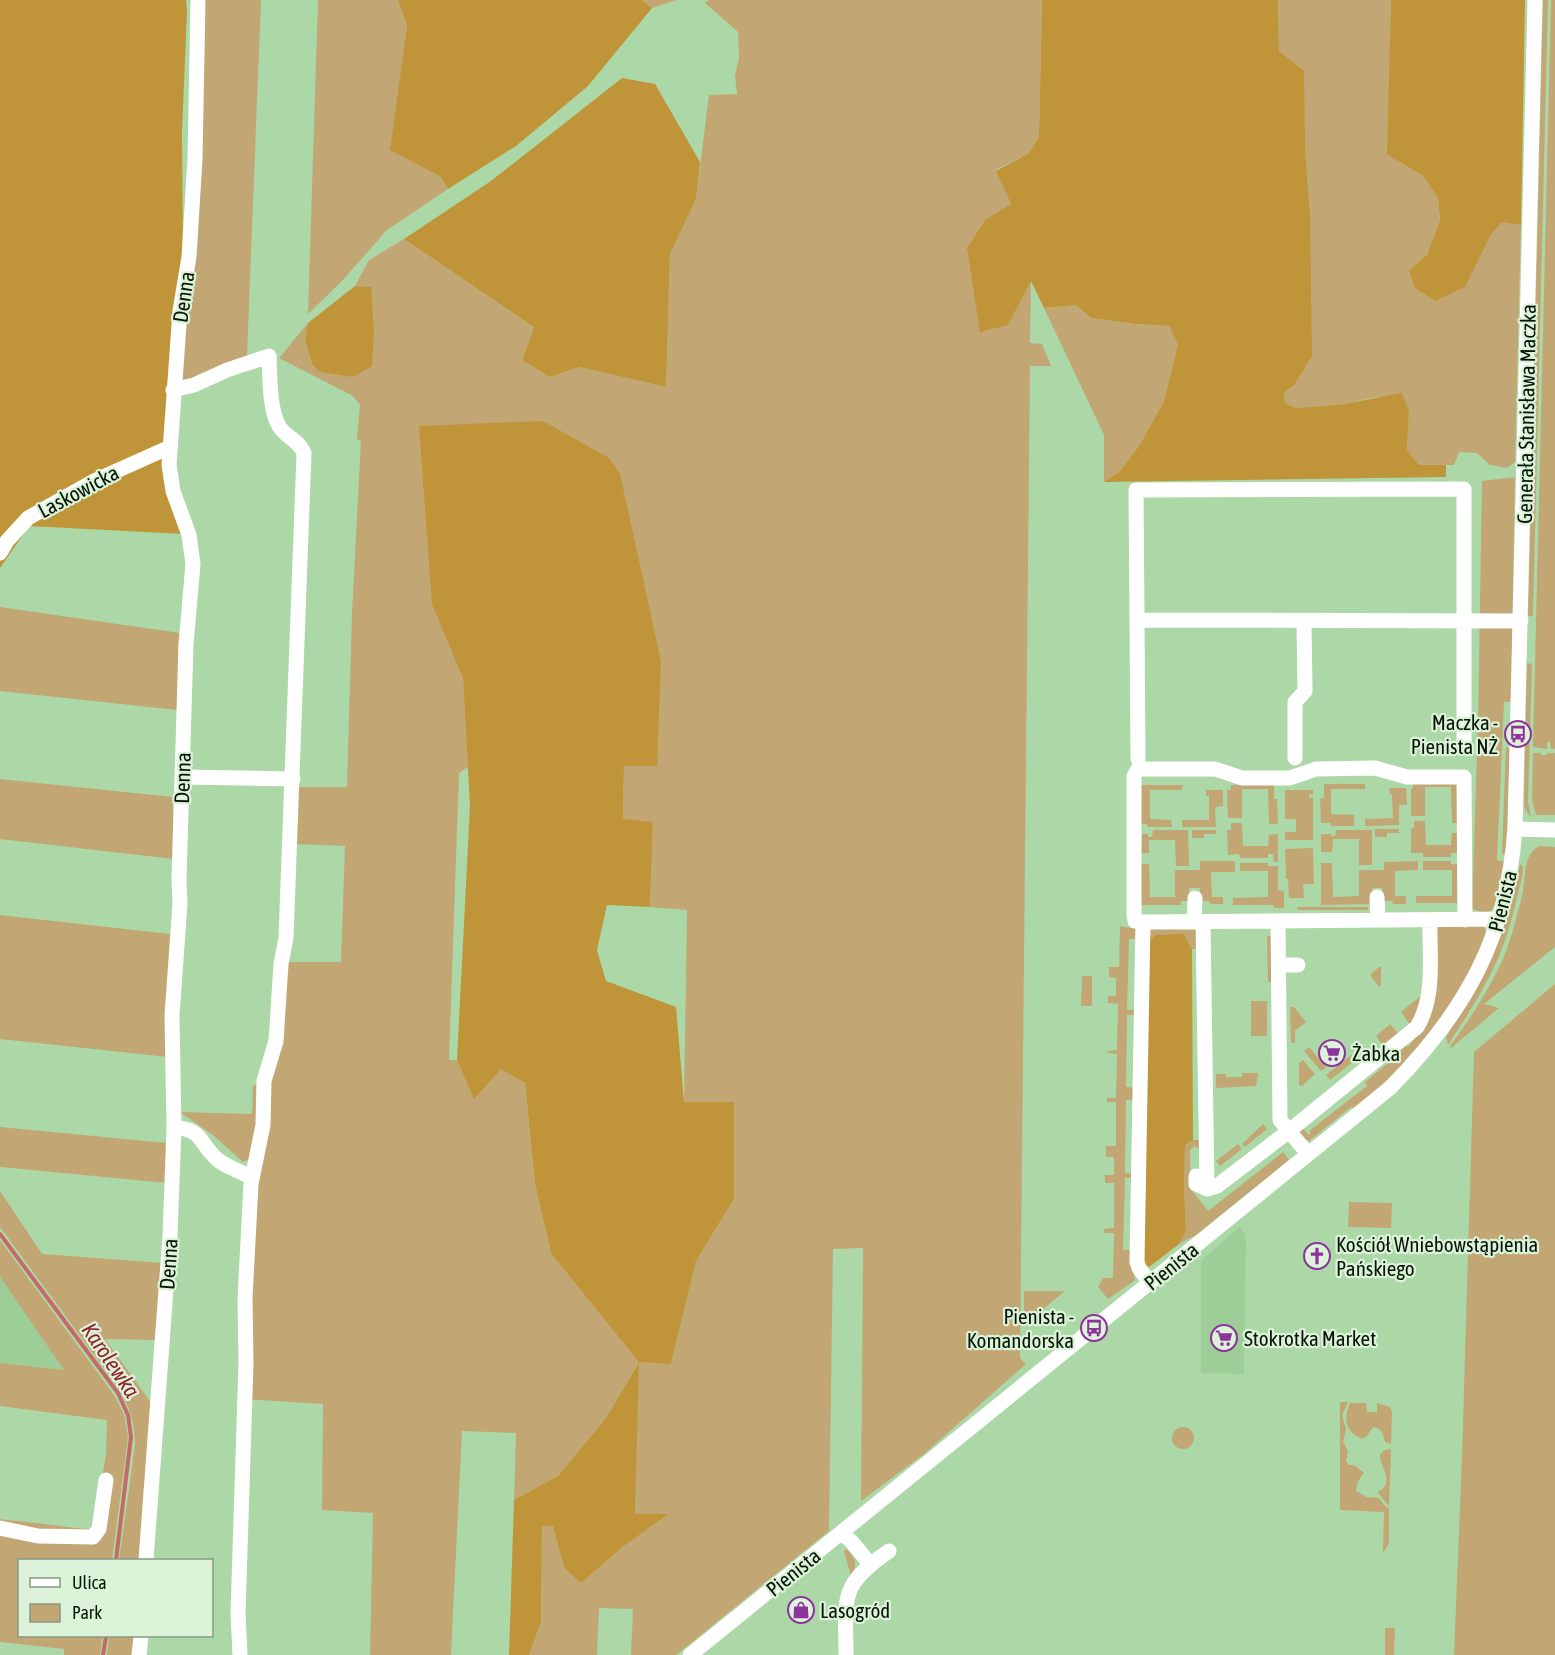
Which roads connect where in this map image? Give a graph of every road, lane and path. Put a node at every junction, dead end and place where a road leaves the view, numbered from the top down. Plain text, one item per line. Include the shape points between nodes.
1 (198, 0) edge
2 (1536, 0) edge
3 (173, 390) junction
4 (170, 447) junction
5 (0, 553) edge
6 (1137, 620) junction
7 (1305, 621) junction
8 (1464, 621) junction
9 (1521, 621) junction
10 (1464, 740) dead end
11 (1295, 758) dead end
12 (1138, 759) dead end
13 (182, 777) junction
14 (293, 779) junction
15 (1515, 829) junction
16 (1555, 830) edge
17 (1377, 897) dead end
18 (1195, 898) dead end
19 (1499, 919) junction
20 (1378, 920) junction
21 (1430, 920) junction
22 (1465, 920) junction
23 (1278, 921) junction
24 (1143, 922) junction
25 (1199, 922) junction
26 (1279, 965) junction
27 (1298, 965) dead end
28 (174, 1128) junction
29 (1289, 1131) junction
30 (1308, 1154) junction
31 (1196, 1176) dead end
32 (252, 1178) junction
33 (1207, 1189) junction
34 (1150, 1283) junction
35 (106, 1480) dead end
36 (0, 1528) edge
37 (841, 1533) junction
38 (889, 1551) dead end
39 (146, 1559) edge
40 (870, 1564) junction
41 (141, 1637) edge
42 (139, 1655) edge
43 (240, 1655) edge
44 (690, 1655) edge
45 (846, 1655) edge

1 - 3 street, Denna via 189,257
2 - 9 street, Generała Stanisława Maczka
3 - 4 street, Denna
3 - 14 street via 269,356 275,417 279,427 297,441 304,453
4 - 5 street, Laskowicka via 94,481 28,518
4 - 13 street, Denna via 173,491 189,535 193,564
6 - 7 street
6 - 8 street via 1136,490 1464,489
6 - 12 street
7 - 8 street
7 - 11 street via 1305,691 1295,702
8 - 9 street
8 - 10 street
9 - 15 street, Generała Stanisława Maczka
13 - 14 street
13 - 28 street, Denna via 180,904 172,1015
14 - 32 street via 286,946 276,1041 264,1081 263,1125
15 - 16 street
15 - 19 street, Pienista
17 - 20 street
18 - 25 street
19 - 22 street
19 - 30 street, Pienista via 1471,987 1434,1041 1390,1088
20 - 21 street
20 - 23 street
21 - 22 street
21 - 29 street via 1429,992 1418,1027
22 - 24 street via 1464,777 1407,777 1375,768 1317,769 1290,778 1242,778 1215,769 1138,769 1134,776 1134,915 1135,921
23 - 25 street
23 - 26 street
24 - 25 street
24 - 34 street via 1137,1262
25 - 33 street
26 - 27 street
26 - 29 street via 1280,1116
28 - 32 street via 194,1131 216,1158
28 - 39 street, Denna via 167,1294
29 - 30 street
29 - 33 street via 1217,1186
30 - 34 street, Pienista
31 - 33 street via 1196,1184
32 - 43 street via 245,1298
34 - 37 street, Pienista
35 - 36 street via 99,1529 93,1537 38,1536
37 - 40 street
37 - 44 street, Pienista
38 - 40 street
40 - 45 street via 853,1582 847,1597
41 - 42 street

